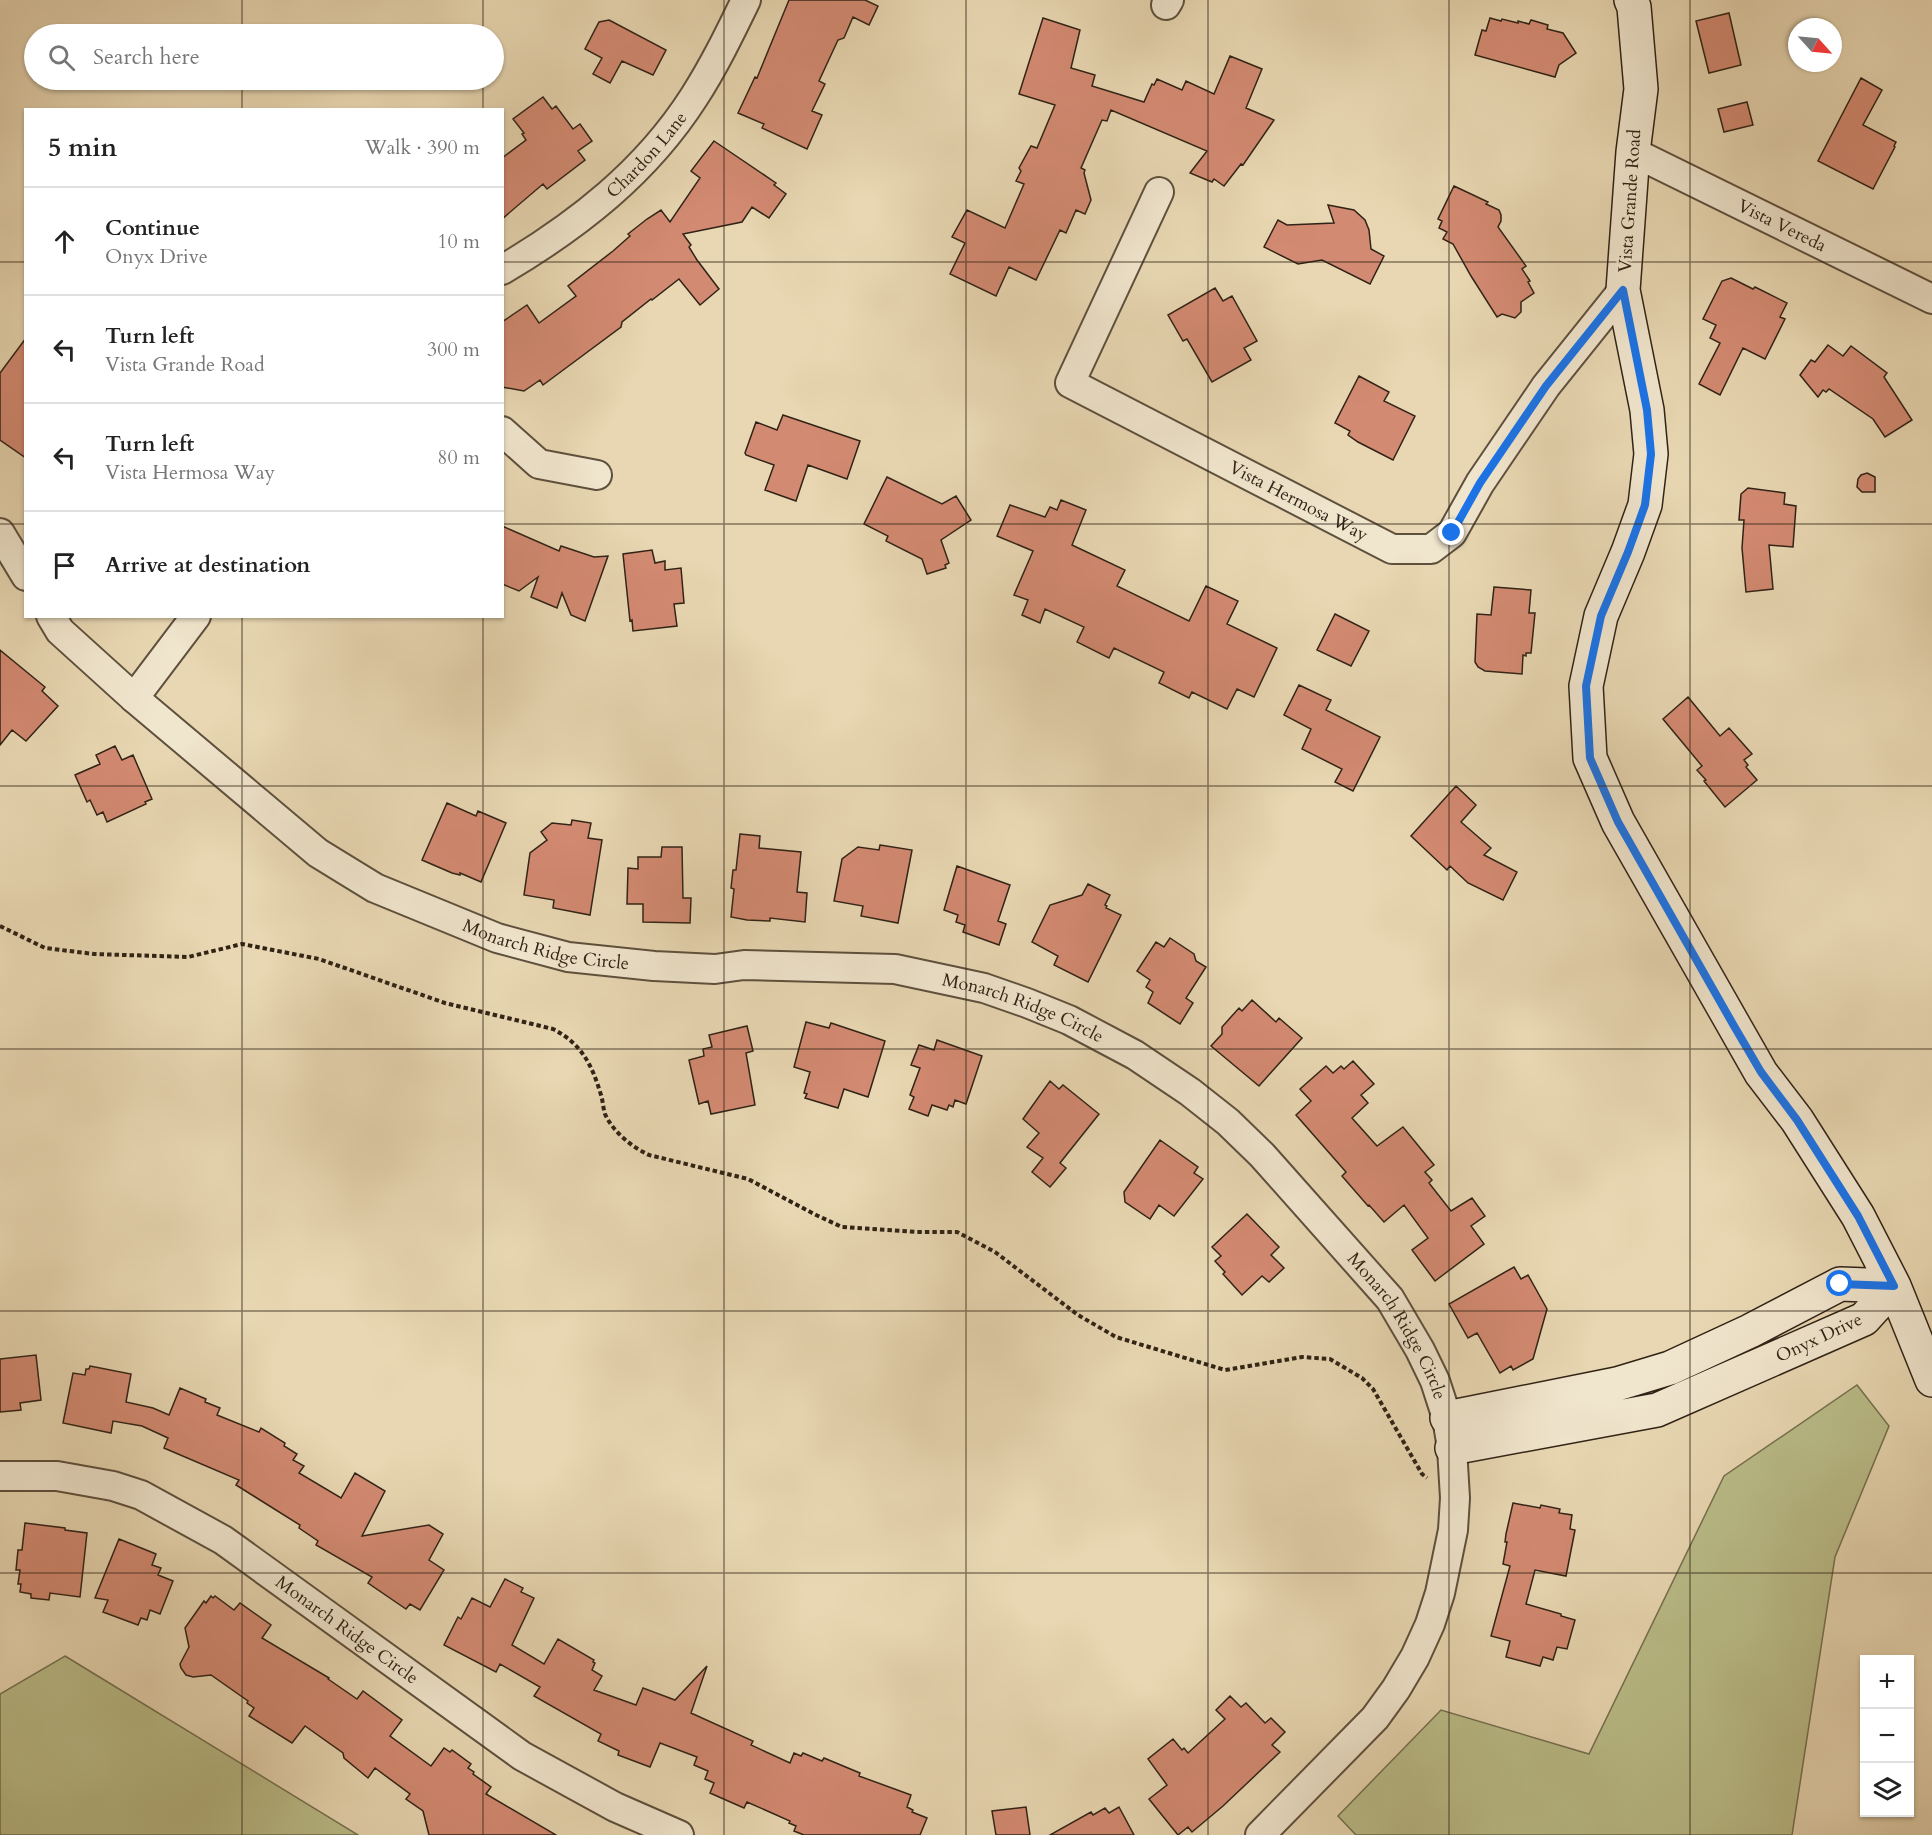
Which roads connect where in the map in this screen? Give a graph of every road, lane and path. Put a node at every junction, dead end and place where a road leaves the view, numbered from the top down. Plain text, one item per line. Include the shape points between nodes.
1 (746, 0) edge
2 (1631, 0) edge
3 (1633, 152) junction
4 (1159, 192) dead end
5 (504, 269) edge
6 (1623, 290) junction
7 (1932, 299) edge
8 (504, 432) edge
9 (597, 476) dead end
10 (0, 533) edge
11 (24, 573) edge
12 (52, 618) edge
13 (194, 618) edge
14 (134, 698) junction
15 (0, 926) edge
16 (1894, 1286) junction
17 (1932, 1380) edge
18 (1450, 1433) junction
19 (0, 1476) edge
20 (1455, 1498) junction
21 (679, 1835) edge
22 (1260, 1835) edge

1 - 5 street, Chardon Lane via 694,97 649,156 593,210
2 - 3 street, Vista Grande Road via 1641,89
3 - 6 street, Vista Grande Road
3 - 7 street, Vista Vereda
4 - 6 street, Vista Hermosa Way via 1070,383 1392,549 1431,549 1452,533 1480,483 1546,386
6 - 16 street, Vista Grande Road via 1647,410 1651,454 1645,505 1601,616 1593,651 1586,686 1590,758 1618,822 1734,1026 1858,1216
8 - 9 street via 539,464
10 - 11 street
12 - 14 street, Monarch Ridge Circle via 60,631
13 - 14 street
14 - 18 street, Monarch Ridge Circle via 318,853 375,888 497,938 568,957 654,966 895,969 965,983 1027,1003 1110,1041 1191,1092 1227,1122 1262,1155 1390,1299 1435,1382
15 - 20 path via 45,948 94,954 188,957 242,944 319,959 445,1003 553,1029 579,1048 592,1066 605,1114 637,1150 748,1179 842,1227 957,1232 995,1252 1078,1315 1116,1336 1198,1363 1226,1370 1302,1357 1330,1359 1373,1389 1422,1474
16 - 17 street, Vista Grande Road
16 - 18 street, Onyx Drive via 1864,1320 1657,1410
18 - 20 street, Monarch Ridge Circle
19 - 21 street, Monarch Ridge Circle via 65,1477 141,1495 223,1540 522,1756 615,1807
20 - 22 street, Monarch Ridge Circle via 1453,1530 1440,1593 1415,1657 1375,1718

